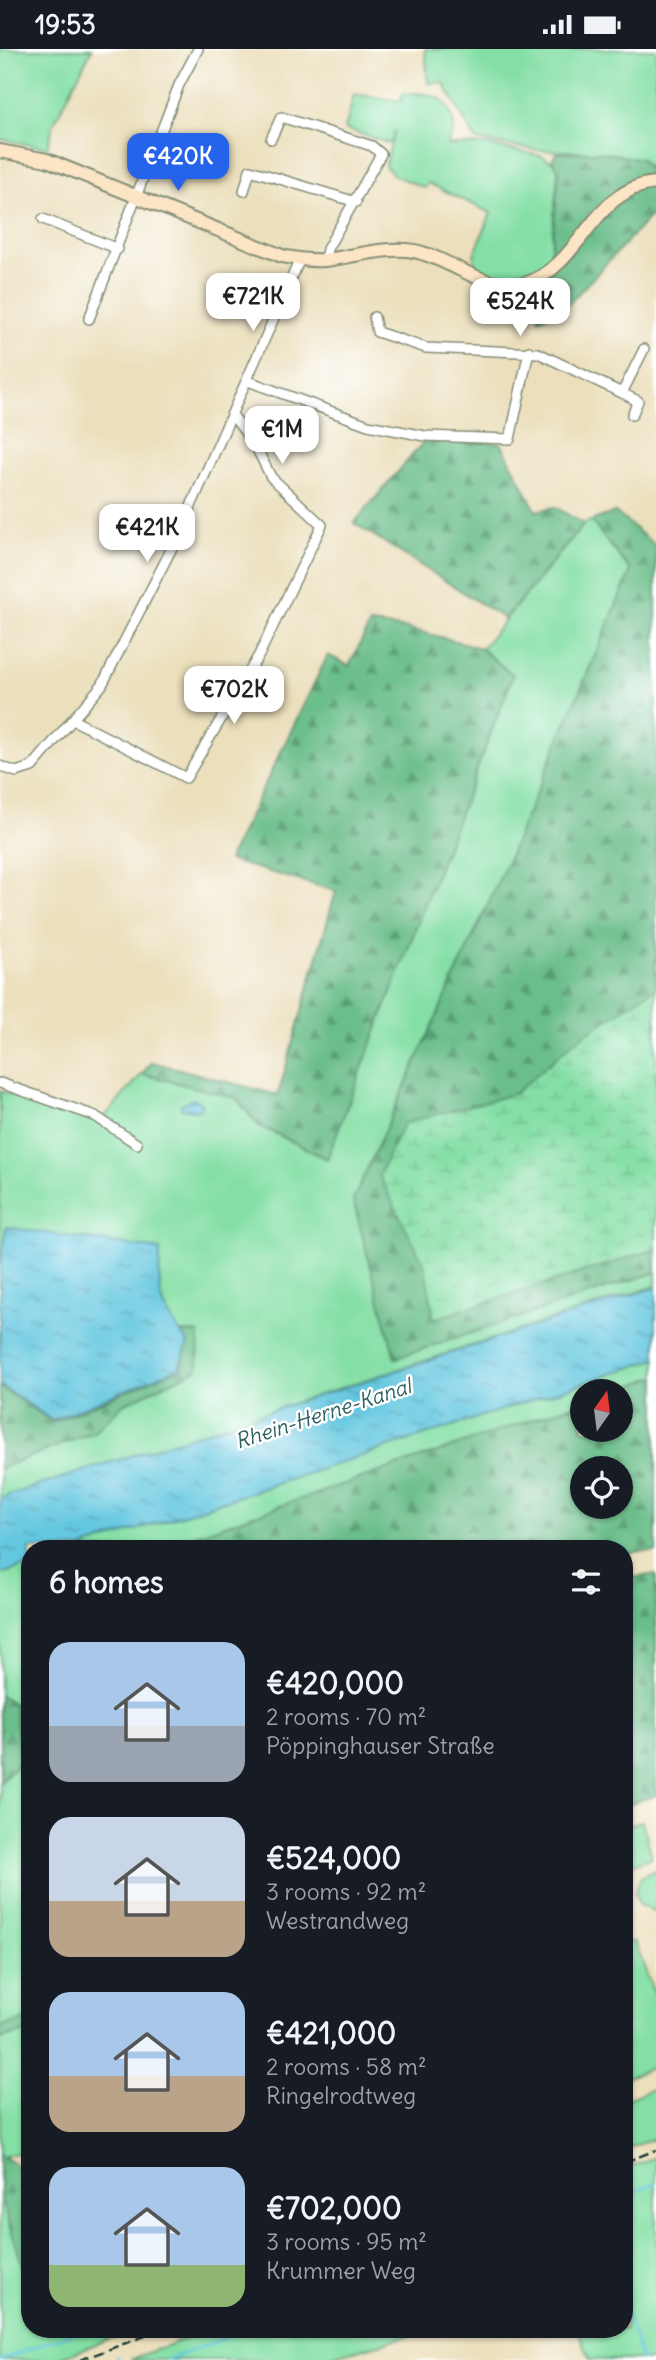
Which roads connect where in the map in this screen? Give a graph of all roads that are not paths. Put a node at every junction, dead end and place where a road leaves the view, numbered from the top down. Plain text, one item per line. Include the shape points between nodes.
1 (198, 49) edge
2 (271, 139) dead end
3 (0, 151) edge
4 (656, 183) edge
5 (244, 191) dead end
6 (137, 197) junction
7 (356, 202) junction
8 (43, 219) dead end
9 (118, 249) junction
10 (300, 259) junction
11 (325, 260) junction
12 (374, 317) dead end
13 (89, 320) dead end
14 (644, 349) dead end
15 (529, 351) junction
16 (248, 381) junction
17 (622, 393) junction
18 (632, 415) dead end
19 (233, 416) junction
20 (73, 720) junction
21 (5, 768) edge
22 (0, 1083) edge
23 (137, 1144) dead end

1 - 6 street via 178,85
2 - 7 street via 281,117 379,150 380,159
3 - 6 main road via 47,160
4 - 11 main road via 630,189 605,208 562,260 528,283 485,281 417,251
5 - 7 street via 250,170
6 - 9 street
6 - 10 main road via 270,252
7 - 11 street
8 - 9 street
9 - 13 street
10 - 11 main road
10 - 16 street
12 - 15 street via 377,332 426,348
14 - 17 street
15 - 16 street via 510,439 425,436 368,425
15 - 17 street
16 - 19 street
17 - 18 street via 638,401
19 - 20 street via 102,685
19 - 20 street via 271,477 322,525 259,655 186,779
20 - 21 street via 32,767 16,772
22 - 23 street via 95,1116

